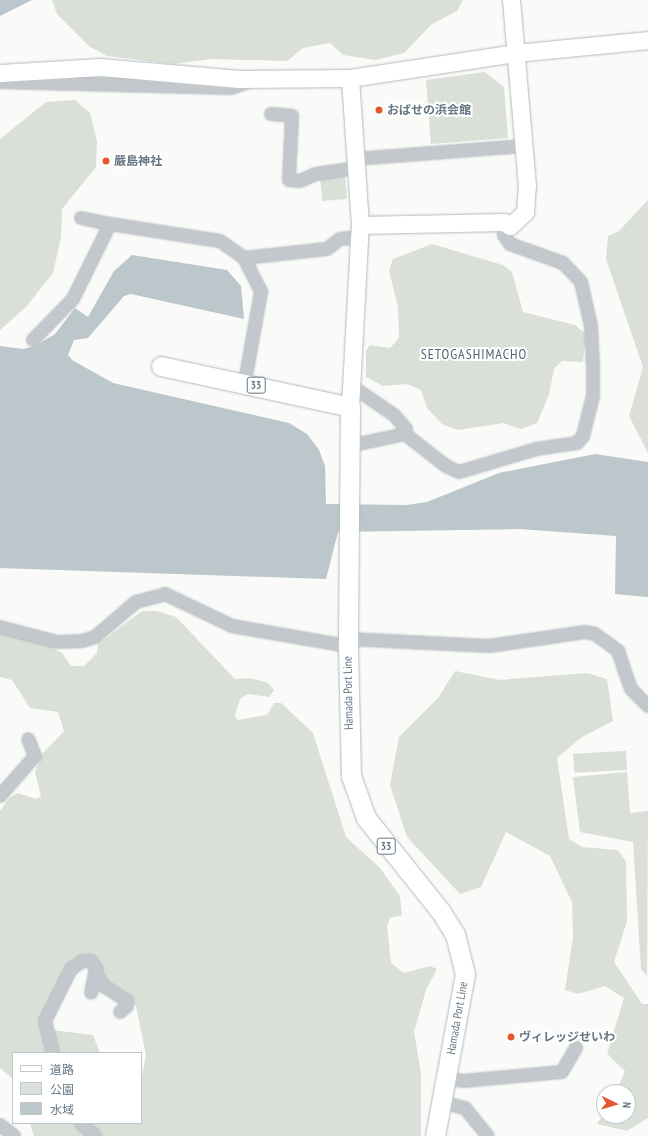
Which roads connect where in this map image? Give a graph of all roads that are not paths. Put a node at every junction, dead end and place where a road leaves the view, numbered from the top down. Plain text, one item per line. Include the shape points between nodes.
1 (511, 0) edge
2 (648, 40) edge
3 (516, 53) junction
4 (0, 73) edge
5 (350, 78) junction
6 (255, 79) junction
7 (0, 82) edge
8 (271, 114) dead end
9 (523, 146) junction
10 (355, 163) junction
11 (81, 218) dead end
12 (504, 222) junction
13 (110, 224) junction
14 (360, 231) junction
15 (244, 258) junction
16 (33, 340) dead end
17 (161, 366) dead end
18 (245, 382) junction
19 (350, 385) junction
20 (350, 407) junction
21 (405, 434) junction
22 (349, 446) junction
23 (0, 627) edge
24 (348, 642) junction
25 (648, 706) edge
26 (28, 739) dead end
27 (0, 796) edge
28 (97, 975) junction
29 (91, 993) dead end
30 (120, 1012) dead end
31 (576, 1048) dead end
32 (53, 1052) edge
33 (446, 1078) junction
34 (442, 1102) junction
35 (82, 1124) edge
36 (0, 1125) edge
37 (14, 1136) edge
38 (95, 1136) edge
39 (435, 1136) edge
40 (488, 1136) edge

1 - 3 street
2 - 3 street
3 - 5 street
3 - 9 street
4 - 6 street via 100,67
5 - 6 street
5 - 10 street
6 - 7 street via 231,88
8 - 10 street via 292,116 289,180 300,181
9 - 10 street
9 - 12 street via 525,212 510,226
10 - 14 street
11 - 13 street
12 - 14 street
12 - 21 street via 504,235 510,244 563,263 581,282 590,320 593,366 593,396 583,436 577,443 536,449 459,472 446,466
13 - 15 street via 220,241
13 - 16 street via 73,299
14 - 15 street via 340,239 327,249
14 - 19 street
15 - 18 street via 257,278 261,300
17 - 18 main road, 33
18 - 20 main road, 33
19 - 20 street
19 - 21 street via 394,415 406,429
20 - 22 main road, Hamada Port Line / 33
21 - 22 street
22 - 24 main road, Hamada Port Line / 33
23 - 24 street via 57,642 82,641 95,638 140,599 166,594 232,626
24 - 25 street via 490,646 590,633 605,639 618,651 631,689
24 - 33 main road, Hamada Port Line / 33 via 349,751 356,797 380,840 441,912 460,949 463,992
26 - 27 street via 35,756
28 - 29 street
28 - 30 street via 104,986 127,1001 127,1006
28 - 32 street via 91,961 79,962 71,969 45,1020
31 - 33 street via 562,1072 463,1081
33 - 34 main road, Hamada Port Line / 33
34 - 39 main road, Hamada Port Line / 33
34 - 40 street via 465,1108
35 - 38 street
36 - 37 street

